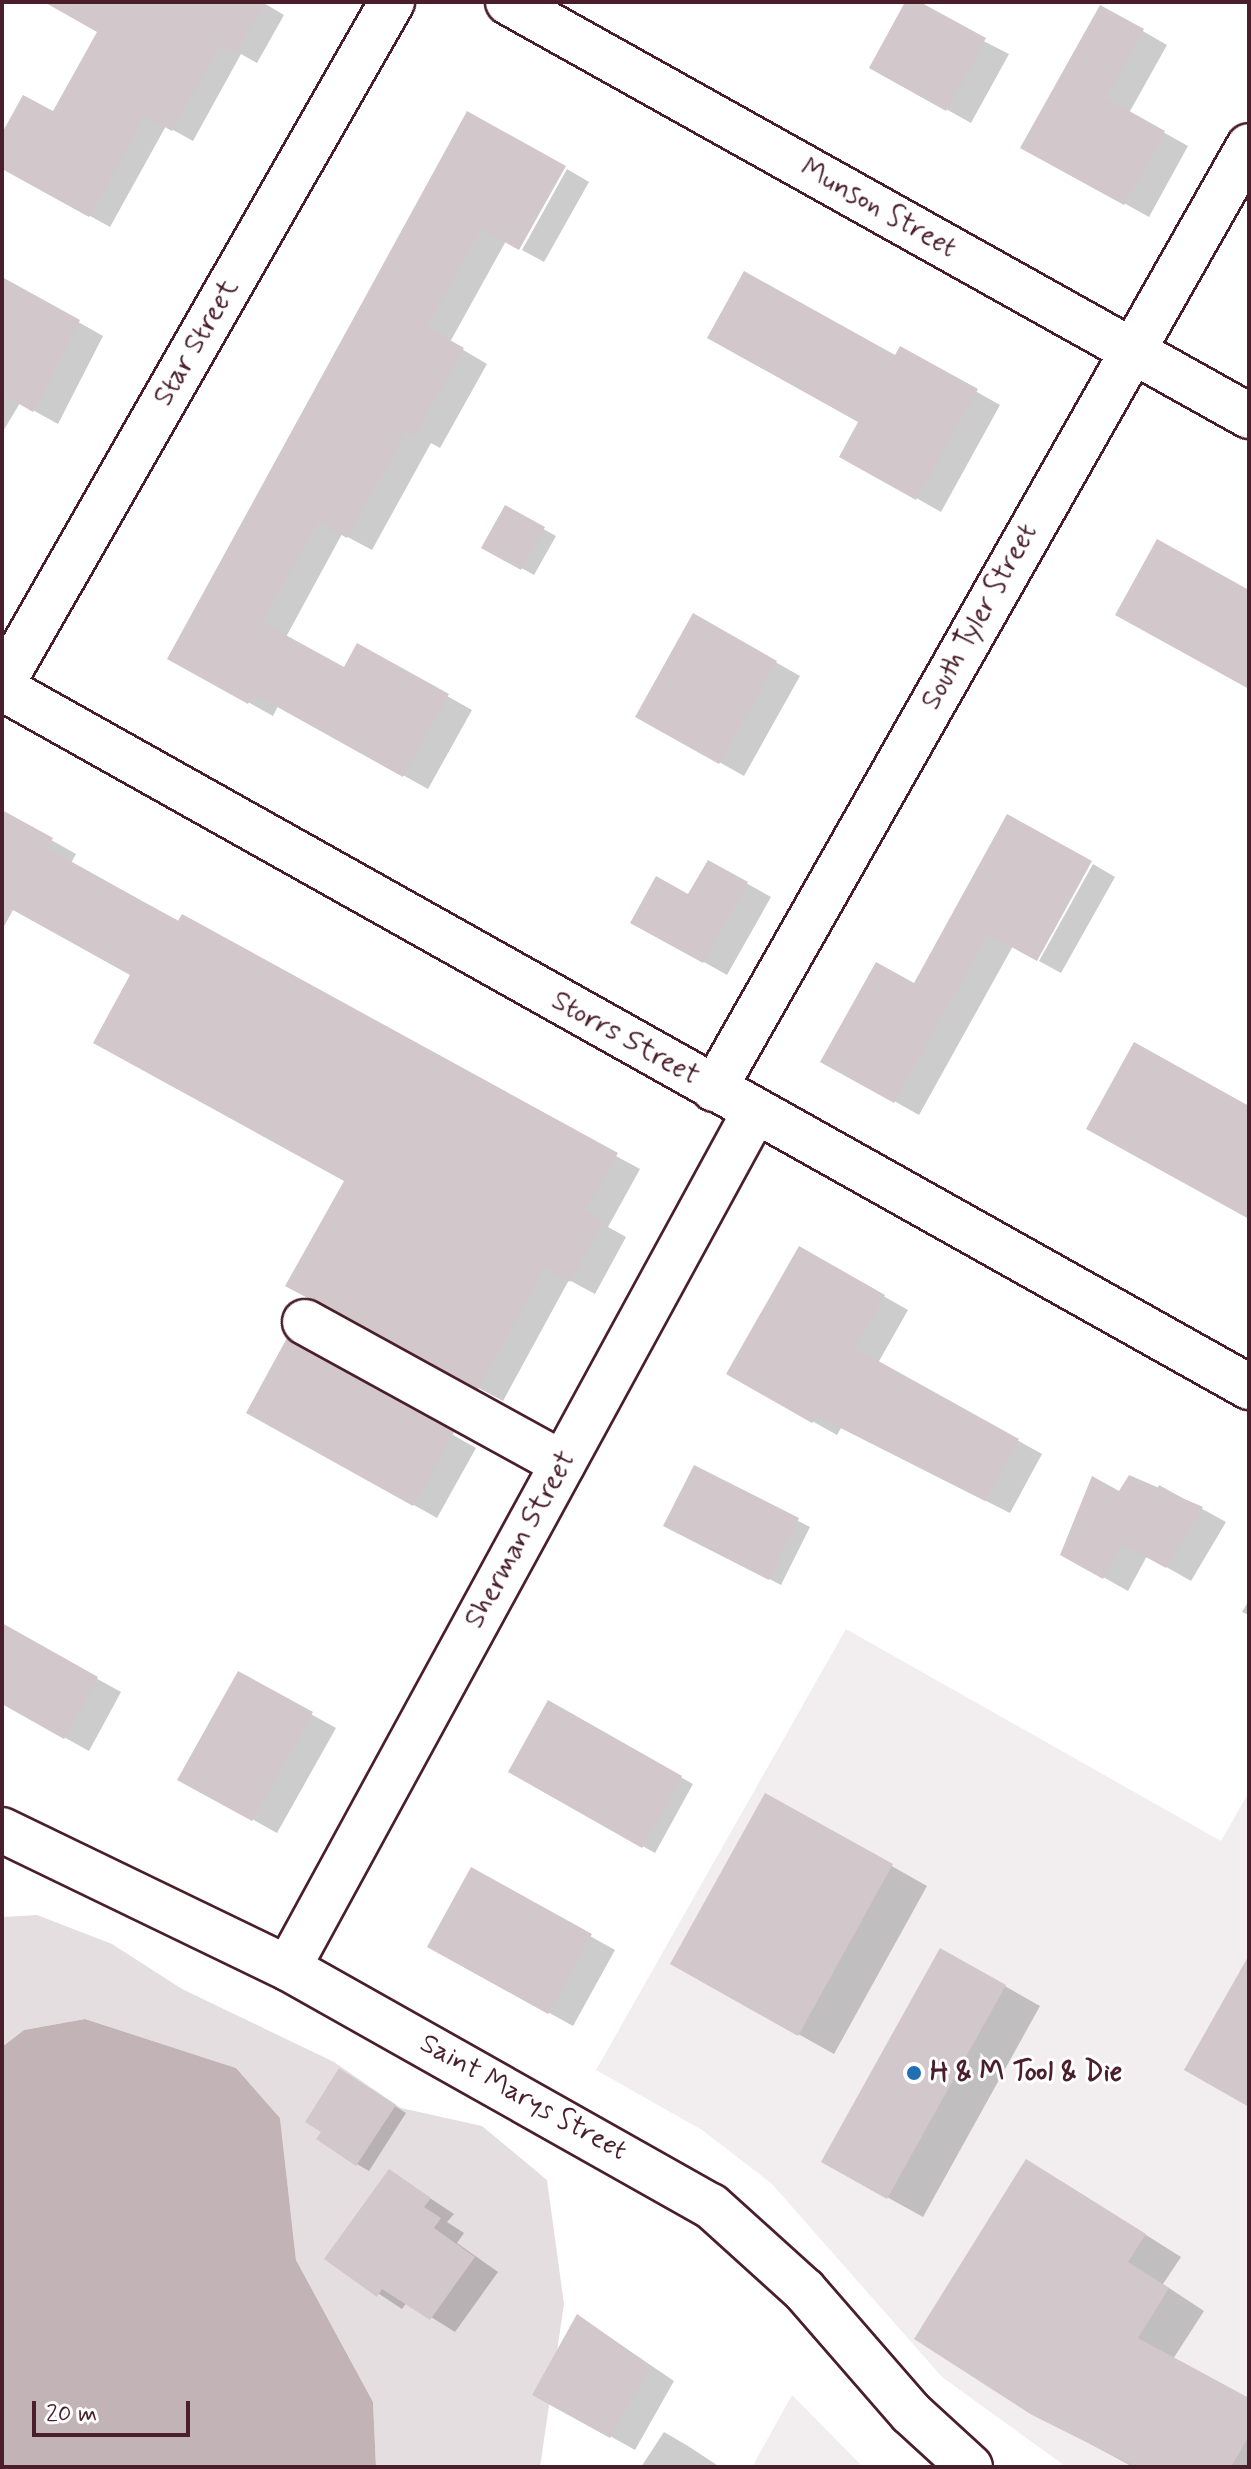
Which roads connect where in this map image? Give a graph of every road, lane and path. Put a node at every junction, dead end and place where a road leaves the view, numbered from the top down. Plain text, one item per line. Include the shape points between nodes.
1 (392, 2) edge
2 (508, 2) edge
3 (1249, 146) edge
4 (1131, 350) junction
5 (1249, 416) edge
6 (2, 686) edge
7 (714, 1089) junction
8 (755, 1111) junction
9 (305, 1322) dead end
10 (1249, 1387) edge
11 (563, 1464) junction
12 (2, 1830) edge
13 (288, 1968) junction
14 (970, 2467) edge

1 - 6 street, Star Street
2 - 4 street, Munson Street
3 - 4 street, South Tyler Street
4 - 5 street, Munson Street
4 - 7 street, South Tyler Street
6 - 7 street, Storrs Street
7 - 8 street, Storrs Street
8 - 10 street, Storrs Street
8 - 11 street, Sherman Street
9 - 11 street
11 - 13 street, Sherman Street
12 - 13 street, Saint Marys Street
13 - 14 street, Saint Marys Street via 711,2206 804,2290 911,2413

